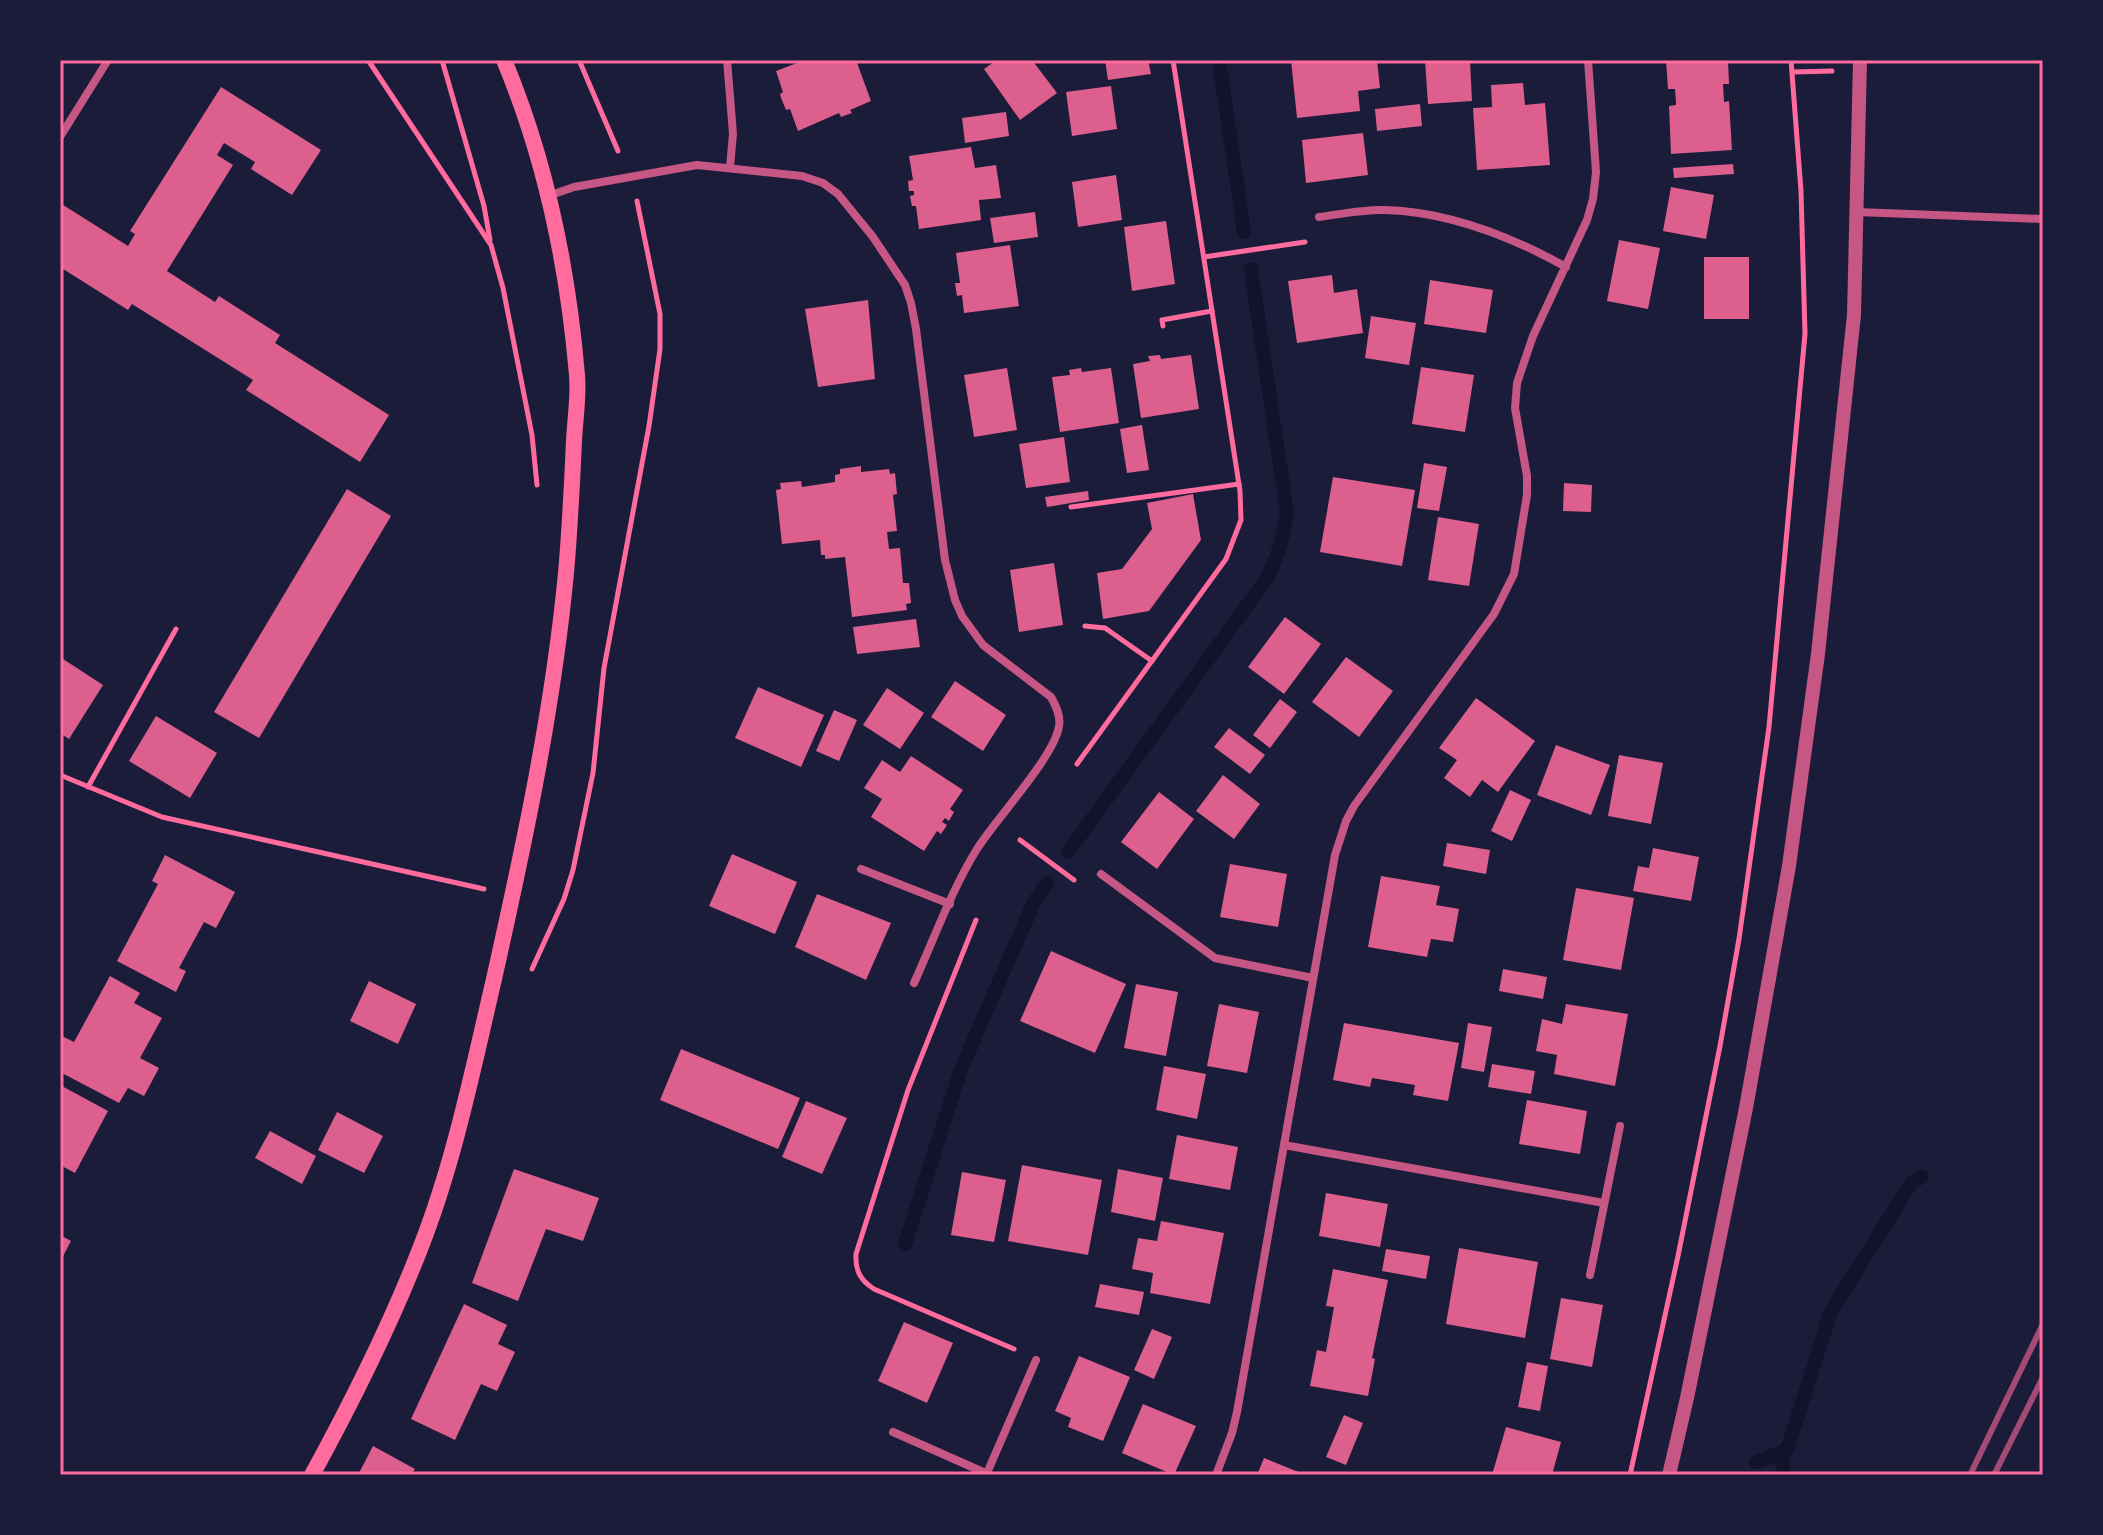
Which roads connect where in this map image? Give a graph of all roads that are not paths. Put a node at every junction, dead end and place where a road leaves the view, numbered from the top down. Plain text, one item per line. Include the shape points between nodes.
1 (108, 60) edge
2 (504, 60) edge
3 (727, 60) edge
4 (1588, 60) edge
5 (1860, 60) edge
6 (60, 137) edge
7 (730, 167) junction
8 (547, 196) junction
9 (1857, 212) junction
10 (1319, 217) road end
11 (2043, 219) edge
12 (1566, 267) junction
13 (861, 869) dead end
14 (1101, 874) road end
15 (950, 904) junction
16 (1313, 978) junction
17 (914, 983) dead end
18 (1620, 1126) dead end
19 (1284, 1145) junction
20 (1604, 1203) junction
21 (1590, 1275) dead end
22 (1036, 1360) dead end
23 (893, 1432) dead end
24 (989, 1474) edge
25 (312, 1475) edge
26 (1216, 1475) edge
27 (1669, 1475) edge

1 - 6 street
2 - 8 main road
3 - 7 street
4 - 12 street via 1596,172 1587,220
5 - 9 street
7 - 8 street via 697,165
7 - 15 street via 802,176 831,188 905,285 955,600 983,645 1057,707 1060,725 1054,739 978,847
8 - 25 main road via 578,379 560,634 535,791 479,1045 421,1247
9 - 11 street
9 - 27 street via 1854,315 1789,866 1746,1108
10 - 12 street via 1383,210 1427,214 1479,228
12 - 16 street via 1517,383 1515,408 1527,495 1514,574 1494,614 1346,821
13 - 15 street
14 - 16 street via 1215,958
15 - 17 street
16 - 19 street
18 - 20 street
19 - 20 street
19 - 26 street via 1237,1412
20 - 21 street
22 - 24 street
23 - 24 street

